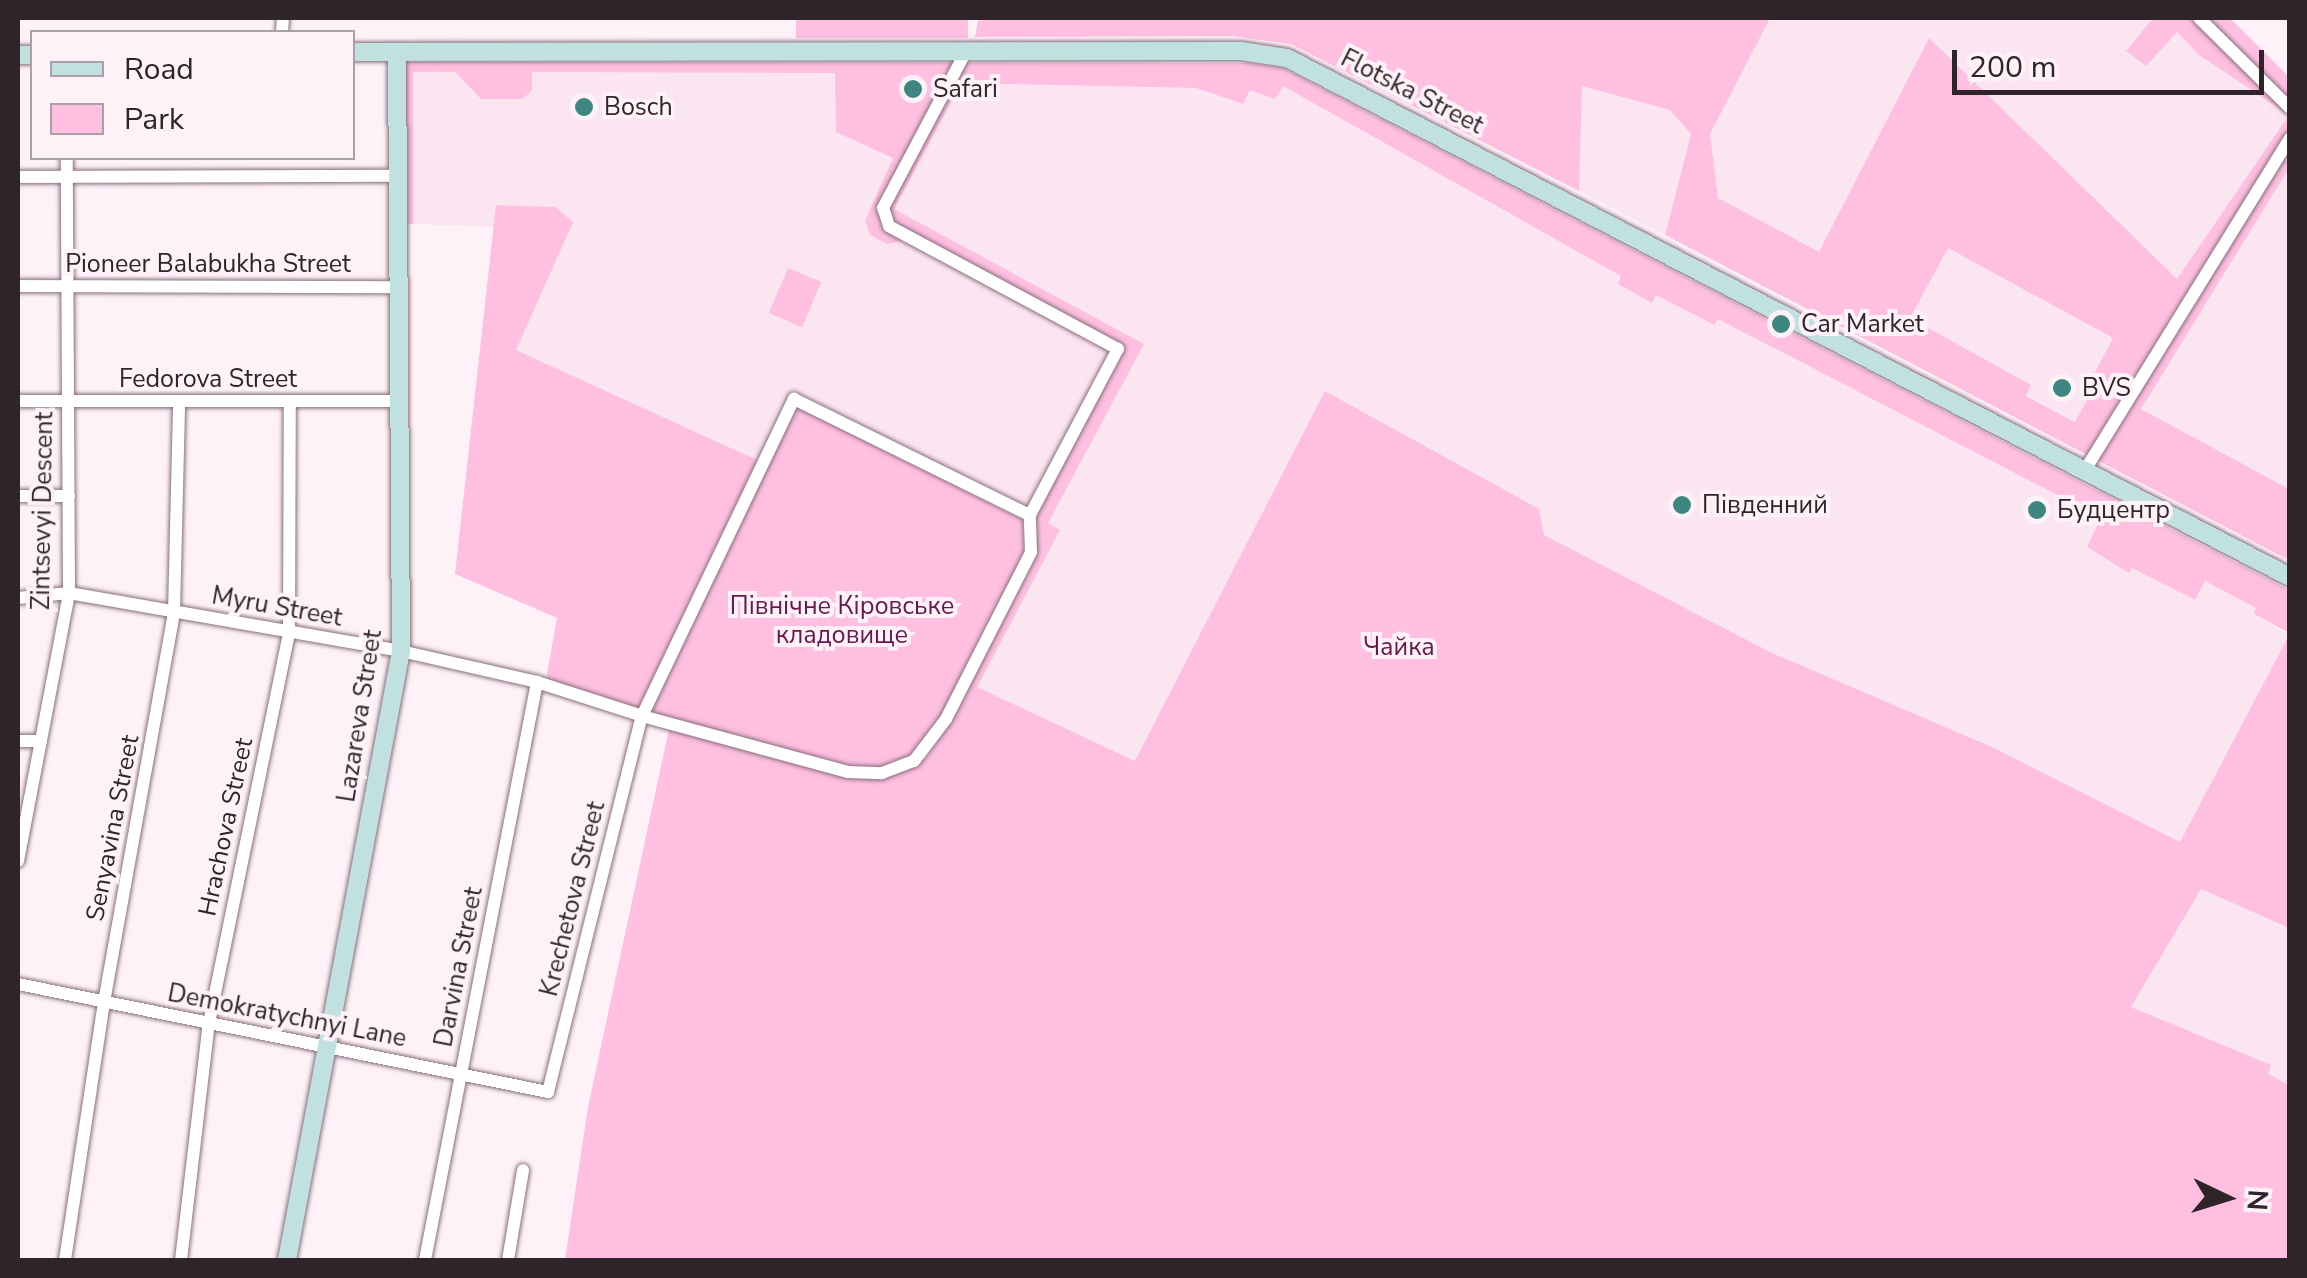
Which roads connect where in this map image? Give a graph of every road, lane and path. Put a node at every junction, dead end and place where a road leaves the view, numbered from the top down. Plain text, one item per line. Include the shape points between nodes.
1 (2198, 18) edge
2 (966, 51) junction
3 (355, 52) edge
4 (397, 52) junction
5 (2290, 108) edge
6 (2290, 138) edge
7 (67, 160) edge
8 (18, 176) edge
9 (67, 176) junction
10 (398, 176) junction
11 (18, 286) edge
12 (68, 286) junction
13 (398, 286) junction
14 (18, 401) edge
15 (68, 401) junction
16 (179, 401) junction
17 (290, 401) junction
18 (399, 401) junction
19 (2085, 470) junction
20 (18, 496) edge
21 (69, 496) junction
22 (1030, 516) junction
23 (2290, 576) edge
24 (69, 593) junction
25 (18, 598) edge
26 (174, 612) junction
27 (290, 632) junction
28 (401, 651) junction
29 (538, 682) junction
30 (642, 716) junction
31 (18, 741) edge
32 (41, 741) junction
33 (18, 861) edge
34 (18, 984) edge
35 (104, 1002) junction
36 (209, 1023) junction
37 (326, 1047) junction
38 (460, 1074) junction
39 (548, 1092) joint
40 (523, 1170) dead end
41 (65, 1260) edge
42 (181, 1260) edge
43 (287, 1260) edge
44 (425, 1260) edge
45 (508, 1260) edge

1 - 5 street
2 - 4 street, Flotska Street
2 - 19 street, Flotska Street via 1241,51 1286,58
2 - 22 street via 884,208 889,226 1118,349
3 - 4 street, Flotska Street
4 - 10 street, Lazareva Street
6 - 19 street
7 - 9 street, Zintsevyi Descent
8 - 9 street
9 - 10 street
9 - 12 street, Zintsevyi Descent
10 - 13 street, Lazareva Street
11 - 12 street, Pioneer Balabukha Street
12 - 13 street, Pioneer Balabukha Street
12 - 15 street, Zintsevyi Descent
13 - 18 street, Lazareva Street
14 - 15 street, Fedorova Street
15 - 16 street, Fedorova Street
15 - 21 street, Zintsevyi Descent
16 - 17 street, Fedorova Street
16 - 26 street, Senyavina Street
17 - 18 street, Fedorova Street
17 - 27 street, Hrachova Street
18 - 28 street, Lazareva Street
19 - 23 street, Flotska Street
20 - 21 street
21 - 24 street, Zintsevyi Descent
22 - 30 street, Myru Street via 1031,552 946,719 914,761 882,773 848,772
22 - 30 street, Krechetova Street via 794,399
24 - 25 street, Myru Street
24 - 26 street, Myru Street
24 - 32 street, Zintsevyi Descent
26 - 27 street, Myru Street
26 - 35 street, Senyavina Street
27 - 28 street, Myru Street
27 - 36 street, Hrachova Street
28 - 29 street, Myru Street
28 - 37 street, Lazareva Street
29 - 30 street, Myru Street
29 - 38 street, Darvina Street
30 - 39 street, Krechetova Street
31 - 32 street
32 - 33 street, Zintsevyi Descent
34 - 35 street, Demokratychnyi Lane
35 - 36 street, Demokratychnyi Lane
35 - 41 street, Senyavina Street
36 - 37 street, Demokratychnyi Lane
36 - 42 street, Hrachova Street
37 - 38 street, Demokratychnyi Lane
37 - 43 street, Lazareva Street
38 - 39 street, Demokratychnyi Lane
38 - 44 street, Darvina Street
40 - 45 street

